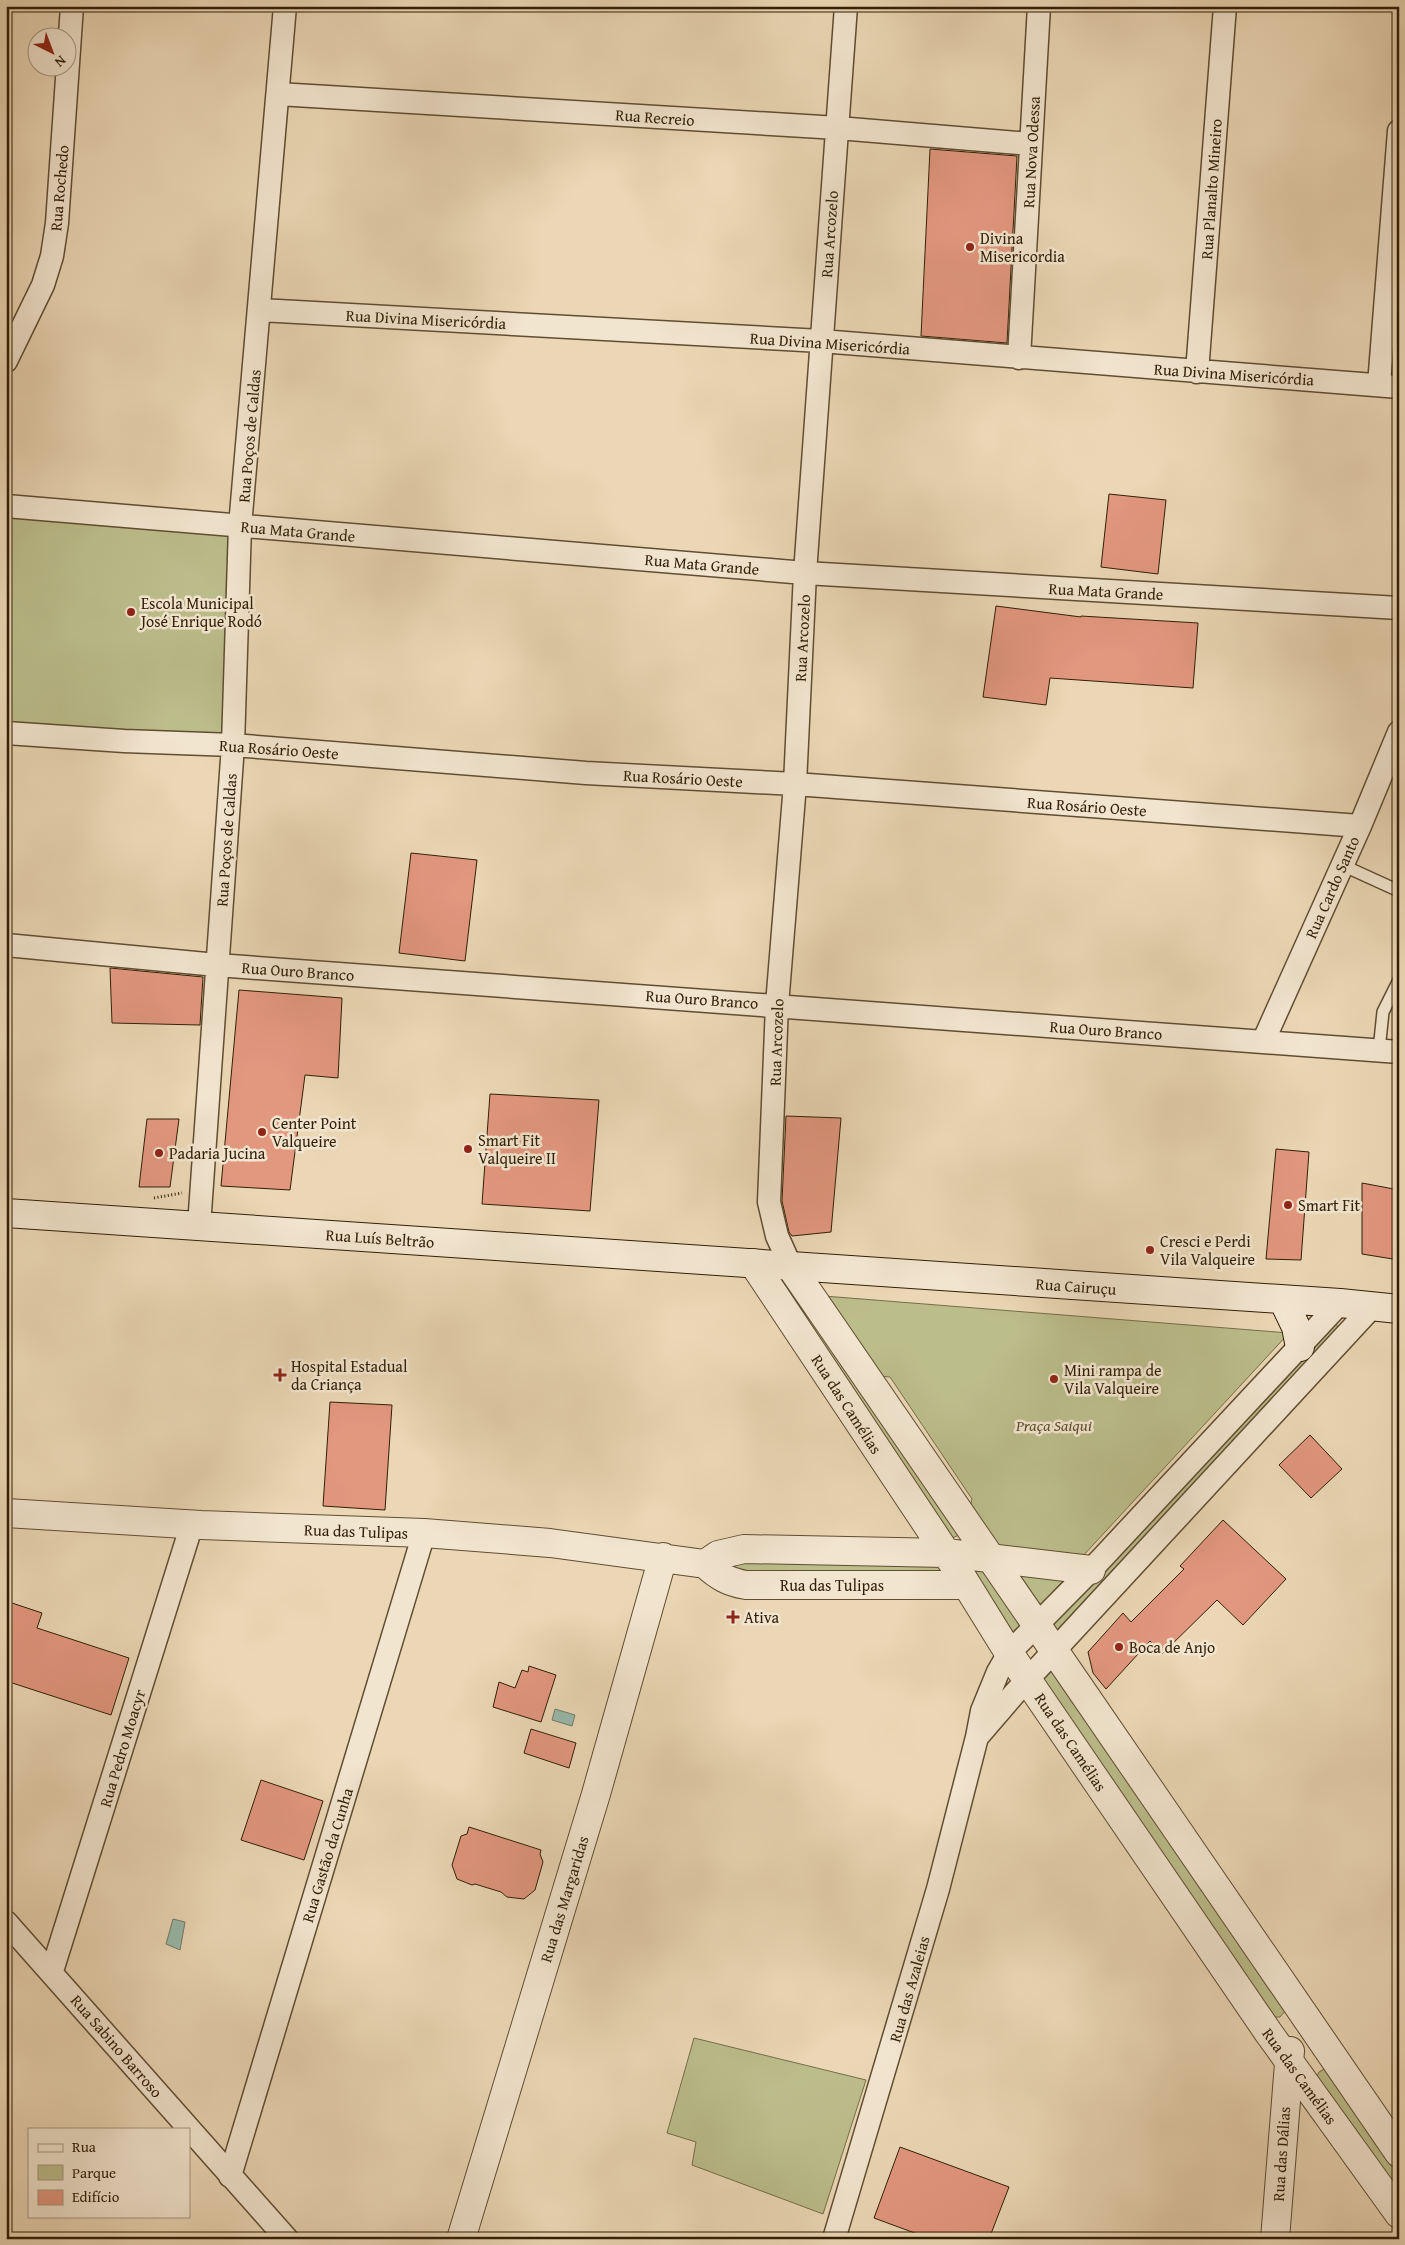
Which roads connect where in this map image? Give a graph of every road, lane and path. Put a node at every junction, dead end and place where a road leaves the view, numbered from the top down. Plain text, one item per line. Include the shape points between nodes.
1 (72, 6) edge
2 (285, 6) edge
3 (846, 6) edge
4 (1039, 6) edge
5 (1225, 6) edge
6 (278, 94) junction
7 (838, 128) junction
8 (1399, 131) edge
9 (1031, 144) junction
10 (260, 310) junction
11 (821, 341) junction
12 (1019, 358) junction
13 (6, 361) edge
14 (1197, 372) junction
15 (1389, 386) edge
16 (6, 506) edge
17 (240, 526) junction
18 (805, 573) junction
19 (1399, 608) edge
20 (1399, 732) edge
21 (6, 733) edge
22 (233, 745) junction
23 (795, 784) junction
24 (1360, 826) junction
25 (1342, 866) junction
26 (1399, 891) edge
27 (6, 945) edge
28 (217, 965) junction
29 (1399, 980) edge
30 (777, 1005) junction
31 (1263, 1042) junction
32 (1389, 1051) edge
33 (6, 1213) edge
34 (198, 1226) junction
35 (753, 1263) junction
36 (791, 1266) junction
37 (1282, 1300) junction
38 (1340, 1303) junction
39 (1372, 1307) junction
40 (1399, 1309) edge
41 (1300, 1347) junction
42 (1188, 1466) junction
43 (1208, 1485) junction
44 (6, 1513) edge
45 (192, 1524) junction
46 (424, 1533) junction
47 (946, 1554) junction
48 (663, 1557) junction
49 (992, 1558) junction
50 (705, 1564) junction
51 (1091, 1570) junction
52 (966, 1585) junction
53 (1036, 1625) junction
54 (1054, 1650) junction
55 (1010, 1653) junction
56 (1028, 1680) junction
57 (977, 1737) junction
58 (6, 1922) edge
59 (52, 1971) junction
60 (1299, 2010) junction
61 (1288, 2059) junction
62 (188, 2128) edge
63 (190, 2130) edge
64 (1399, 2153) edge
65 (230, 2176) junction
66 (1399, 2214) edge
67 (286, 2239) edge
68 (461, 2239) edge
69 (834, 2239) edge
70 (1275, 2239) edge

1 - 13 street, Rua Rochedo via 52,256 43,285
2 - 6 street, Rua Poços de Caldas
3 - 7 street, Rua Arcozelo
4 - 9 street, Rua Nova Odessa
5 - 14 street, Rua Planalto Mineiro
6 - 7 street, Rua Recreio
6 - 10 street, Rua Poços de Caldas
7 - 9 street, Rua Recreio
7 - 11 street, Rua Arcozelo
8 - 15 street
9 - 12 street, Rua Nova Odessa
10 - 11 street, Rua Divina Misericórdia
10 - 17 street, Rua Poços de Caldas
11 - 12 street, Rua Divina Misericórdia
11 - 18 street, Rua Arcozelo
12 - 14 street, Rua Divina Misericórdia
14 - 15 street, Rua Divina Misericórdia
16 - 17 street, Rua Mata Grande
17 - 18 street, Rua Mata Grande
17 - 22 street, Rua Poços de Caldas
18 - 19 street, Rua Mata Grande
18 - 23 street, Rua Arcozelo
20 - 24 street, Rua Cardo Santo
21 - 22 street, Rua Rosário Oeste
22 - 23 street, Rua Rosário Oeste via 586,773
22 - 28 street, Rua Poços de Caldas
23 - 24 street, Rua Rosário Oeste
23 - 30 street, Rua Arcozelo
24 - 25 street, Rua Cardo Santo
25 - 26 lane
25 - 31 street, Rua Cardo Santo
27 - 28 street, Rua Ouro Branco
28 - 30 street, Rua Ouro Branco
28 - 34 street, Rua Poços de Caldas
29 - 32 lane via 1383,1012
30 - 31 street, Rua Ouro Branco
30 - 36 street, Rua Arcozelo via 769,1202 778,1236
31 - 32 street, Rua Ouro Branco
33 - 34 street, Rua Luís Beltrão
34 - 35 street, Rua Luís Beltrão
35 - 36 street, Rua Cairuçu
35 - 47 street, Rua das Camélias
36 - 37 street, Rua Cairuçu
36 - 49 street, Rua das Camélias
37 - 38 street, Rua Cairuçu
37 - 41 street via 1296,1327
38 - 39 street, Rua Cairuçu
38 - 41 street
39 - 40 street, Rua Cairuçu
39 - 43 street
41 - 42 street
42 - 43 street
42 - 51 street
43 - 54 street
44 - 45 street, Rua das Tulipas
45 - 46 street, Rua das Tulipas
45 - 59 street, Rua Pedro Moacyr
46 - 48 street, Rua das Tulipas
46 - 65 street, Rua Gastão da Cunha
47 - 49 street, Rua das Tulipas
47 - 50 street, Rua das Tulipas via 744,1549 718,1555
47 - 52 street, Rua das Camélias
48 - 50 street, Rua das Tulipas
48 - 68 street, Rua das Margaridas
49 - 51 street, Rua das Tulipas
49 - 53 street, Rua das Camélias
50 - 52 street, Rua das Tulipas via 729,1582 746,1585
51 - 53 street
52 - 55 street, Rua das Camélias
53 - 54 street, Rua das Camélias
53 - 55 street
54 - 56 street
54 - 60 street, Rua das Camélias
55 - 56 street, Rua das Camélias
55 - 57 street, Rua das Azaleias via 988,1691
56 - 57 street, Rua das Azaleias
56 - 61 street, Rua das Camélias
57 - 69 street, Rua das Azaleias via 935,1898
58 - 59 street, Rua Sabino Barroso
59 - 62 street, Rua Sabino Barroso
60 - 61 street, Rua das Dálias
60 - 64 street, Rua das Camélias
61 - 66 street, Rua das Camélias
61 - 70 street, Rua das Dálias
63 - 65 street, Rua Sabino Barroso
65 - 67 street, Rua Sabino Barroso

